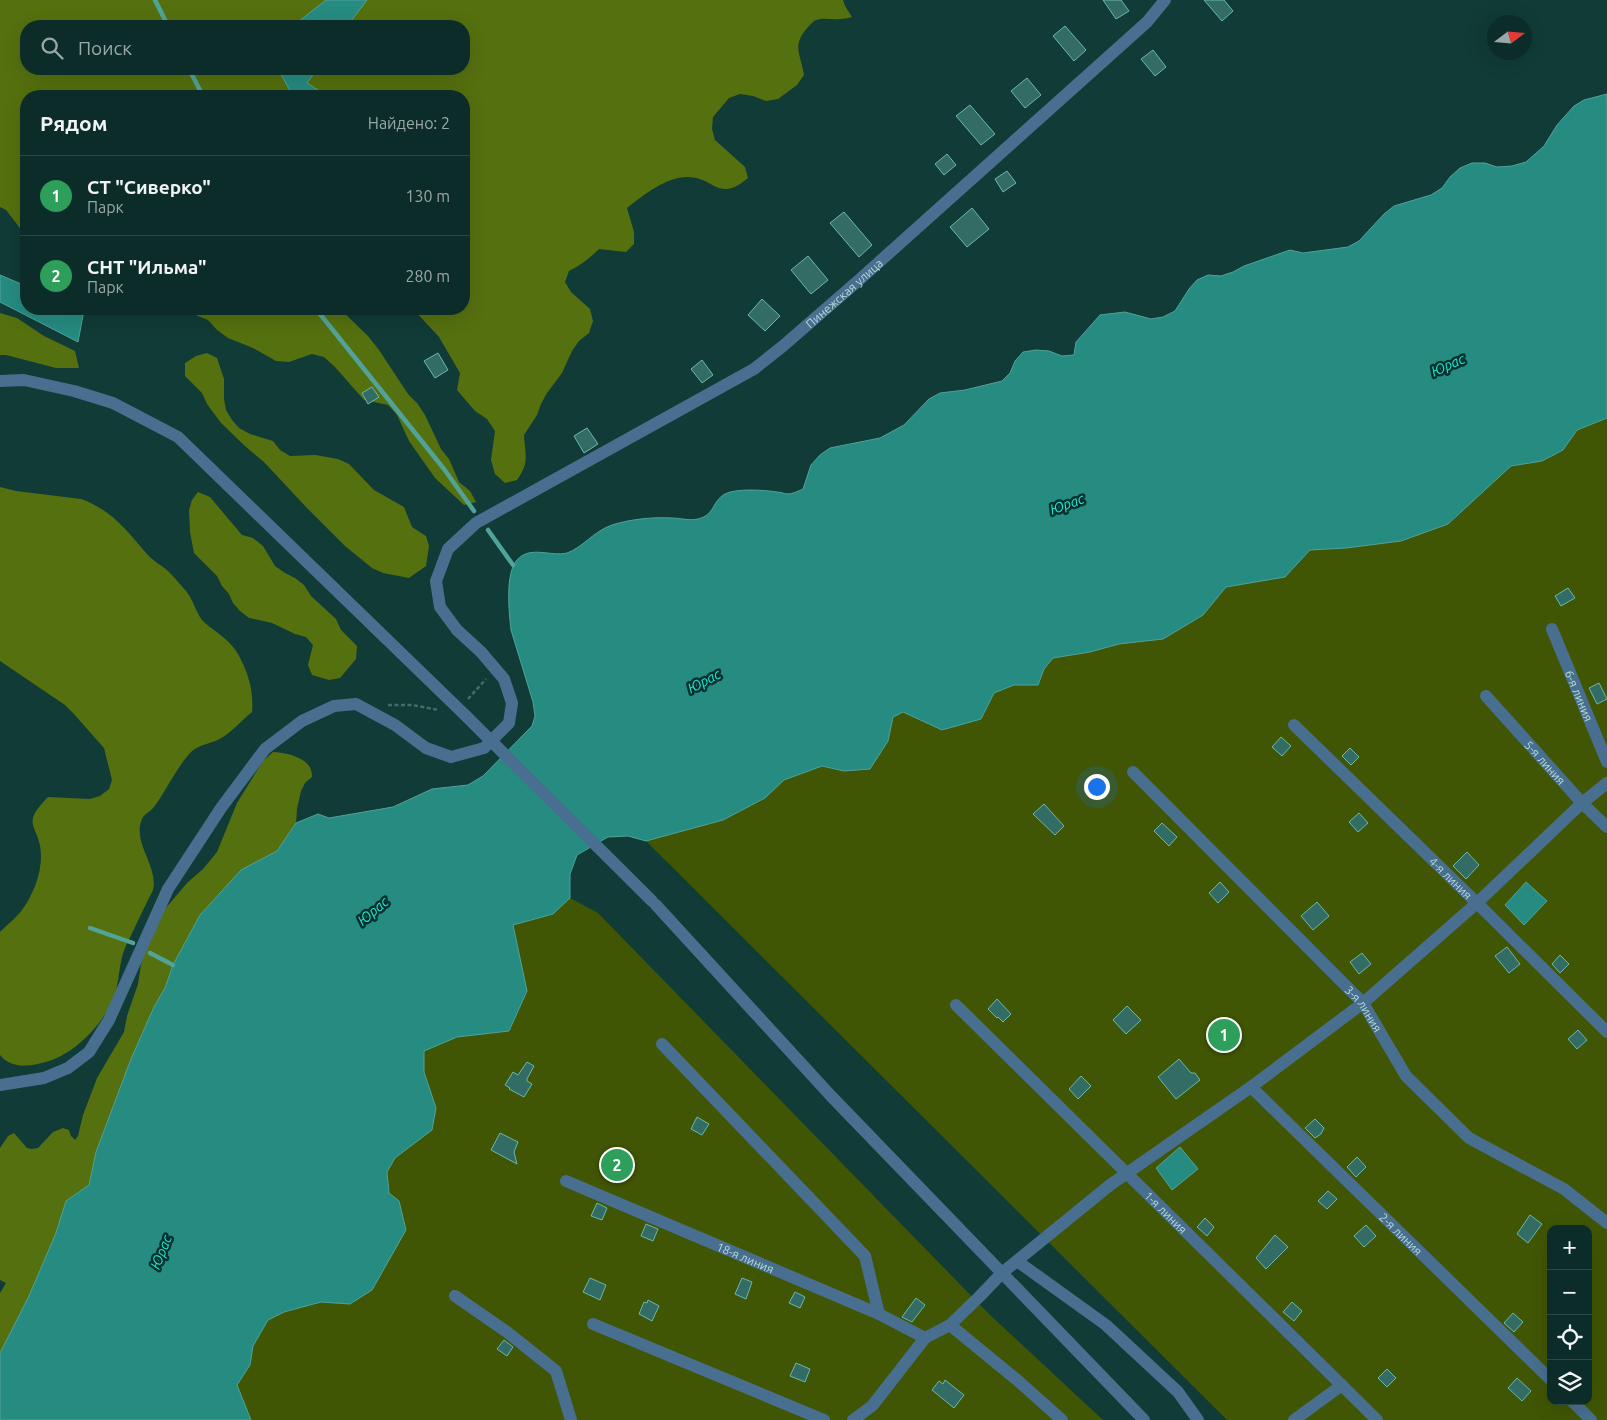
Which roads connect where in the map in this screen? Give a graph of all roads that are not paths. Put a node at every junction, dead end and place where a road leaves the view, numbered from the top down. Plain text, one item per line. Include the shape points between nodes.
1 (1165, 0) edge
2 (0, 380) edge
3 (1552, 630) dead end
4 (1486, 696) dead end
5 (1294, 725) dead end
6 (1607, 762) edge
7 (1133, 772) dead end
8 (1607, 782) edge
9 (1582, 803) junction
10 (1607, 827) edge
11 (1477, 903) junction
12 (1364, 1003) junction
13 (956, 1005) dead end
14 (1607, 1032) edge
15 (662, 1044) dead end
16 (0, 1085) edge
17 (1251, 1087) junction
18 (1128, 1173) junction
19 (566, 1181) dead end
20 (1607, 1223) edge
21 (1017, 1260) junction
22 (1002, 1273) junction
23 (454, 1296) dead end
24 (879, 1314) junction
25 (593, 1324) dead end
26 (950, 1325) junction
27 (924, 1338) junction
28 (1547, 1376) edge
29 (1342, 1385) junction
30 (1576, 1405) edge
31 (571, 1420) edge
32 (824, 1420) edge
33 (853, 1420) edge
34 (1062, 1420) edge
35 (1144, 1420) edge
36 (1198, 1420) edge
37 (1294, 1420) edge
38 (1377, 1420) edge
39 (1591, 1420) edge

1 - 16 street, Пинежская улица via 1147,22 859,280 754,369 476,523 448,549 436,582 440,607 457,630 504,679 512,703 509,723 484,748 451,757 426,748 395,725 356,704 334,706 302,721 265,749 221,808 168,889 109,1020 89,1052 68,1068 44,1078
2 - 22 street, bridge via 24,380 114,403 178,437 465,709 654,903 831,1096
3 - 6 street, 6-я линия
4 - 9 street, 5-я линия
5 - 11 street, 4-я линия
7 - 12 street, 3-я линия
8 - 9 street
9 - 10 street, 5-я линия
9 - 11 street
11 - 12 street
11 - 14 street, 4-я линия
12 - 17 street
12 - 20 street, 3-я линия via 1406,1076 1468,1138 1564,1189
13 - 18 street, 1-я линия
15 - 24 street via 865,1256
17 - 18 street
17 - 28 street, 2-я линия
18 - 21 street
18 - 29 street, 1-я линия
19 - 24 street, 18-я линия
21 - 22 street
21 - 36 street via 1106,1325 1178,1392
22 - 26 street
22 - 35 street
23 - 31 street via 556,1371
24 - 27 street, 18-я линия
25 - 32 street
26 - 27 street
26 - 34 street
27 - 33 street via 872,1406
29 - 37 street
29 - 38 street, 1-я линия
30 - 39 street

